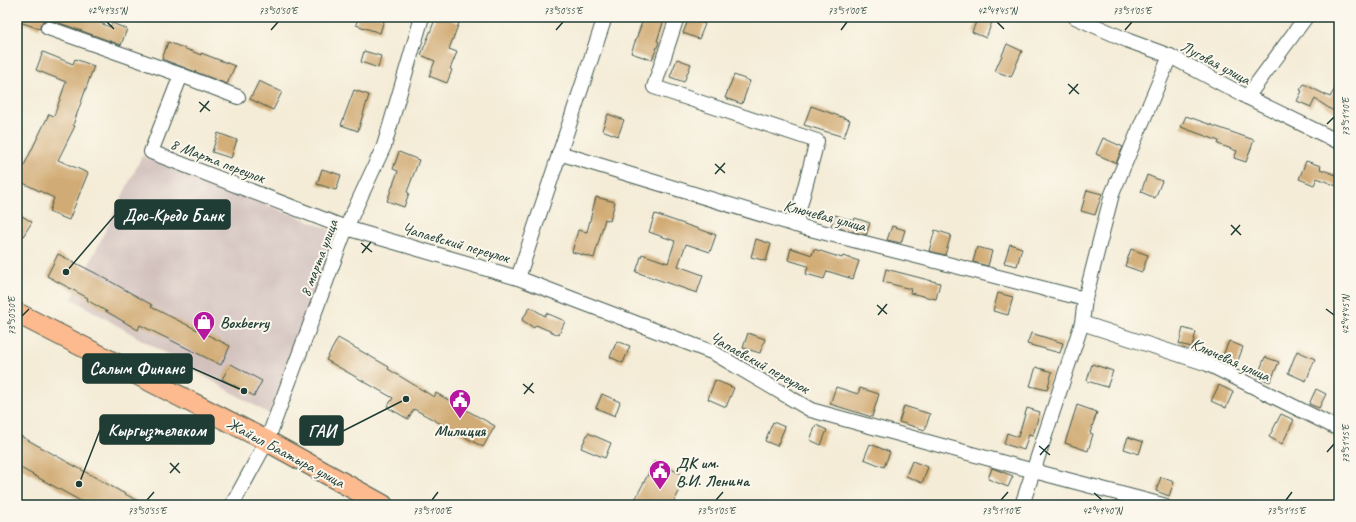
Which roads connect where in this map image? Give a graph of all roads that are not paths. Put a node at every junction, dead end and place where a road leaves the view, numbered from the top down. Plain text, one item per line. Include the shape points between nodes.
1 (422, 17) edge
2 (605, 17) edge
3 (677, 17) edge
4 (1075, 17) edge
5 (1306, 17) edge
6 (48, 28) dead end
7 (1170, 56) junction
8 (180, 76) junction
9 (238, 97) dead end
10 (1246, 97) junction
11 (1339, 142) edge
12 (559, 153) junction
13 (795, 225) junction
14 (346, 228) junction
15 (518, 278) junction
16 (1085, 299) junction
17 (17, 313) edge
18 (1082, 323) junction
19 (1339, 429) edge
20 (267, 441) junction
21 (1034, 471) junction
22 (232, 505) edge
23 (383, 505) edge
24 (1022, 505) edge
25 (1163, 505) edge

1 - 14 street, 8 марта улица via 384,146
2 - 12 street
3 - 13 street via 654,87 817,141
4 - 7 street, Луговая улица
5 - 10 street
6 - 8 street
7 - 10 street, Луговая улица
7 - 16 street via 1112,194
8 - 9 street
8 - 14 street, 8 Марта переулок via 151,152
10 - 11 street, Луговая улица
12 - 13 street, Ключевая улица
12 - 15 street
13 - 16 street, Ключевая улица
14 - 15 street, Чапаевский переулок
14 - 20 street, 8 марта улица
15 - 21 street, Чапаевский переулок via 714,354 811,410
16 - 18 street
17 - 20 highway, Жайыл Баатыра улица
18 - 19 street, Ключевая улица via 1208,364
18 - 21 street
20 - 22 street, 8 марта улица
20 - 23 highway, Жайыл Баатыра улица
21 - 24 street
21 - 25 street, Чапаевский переулок

